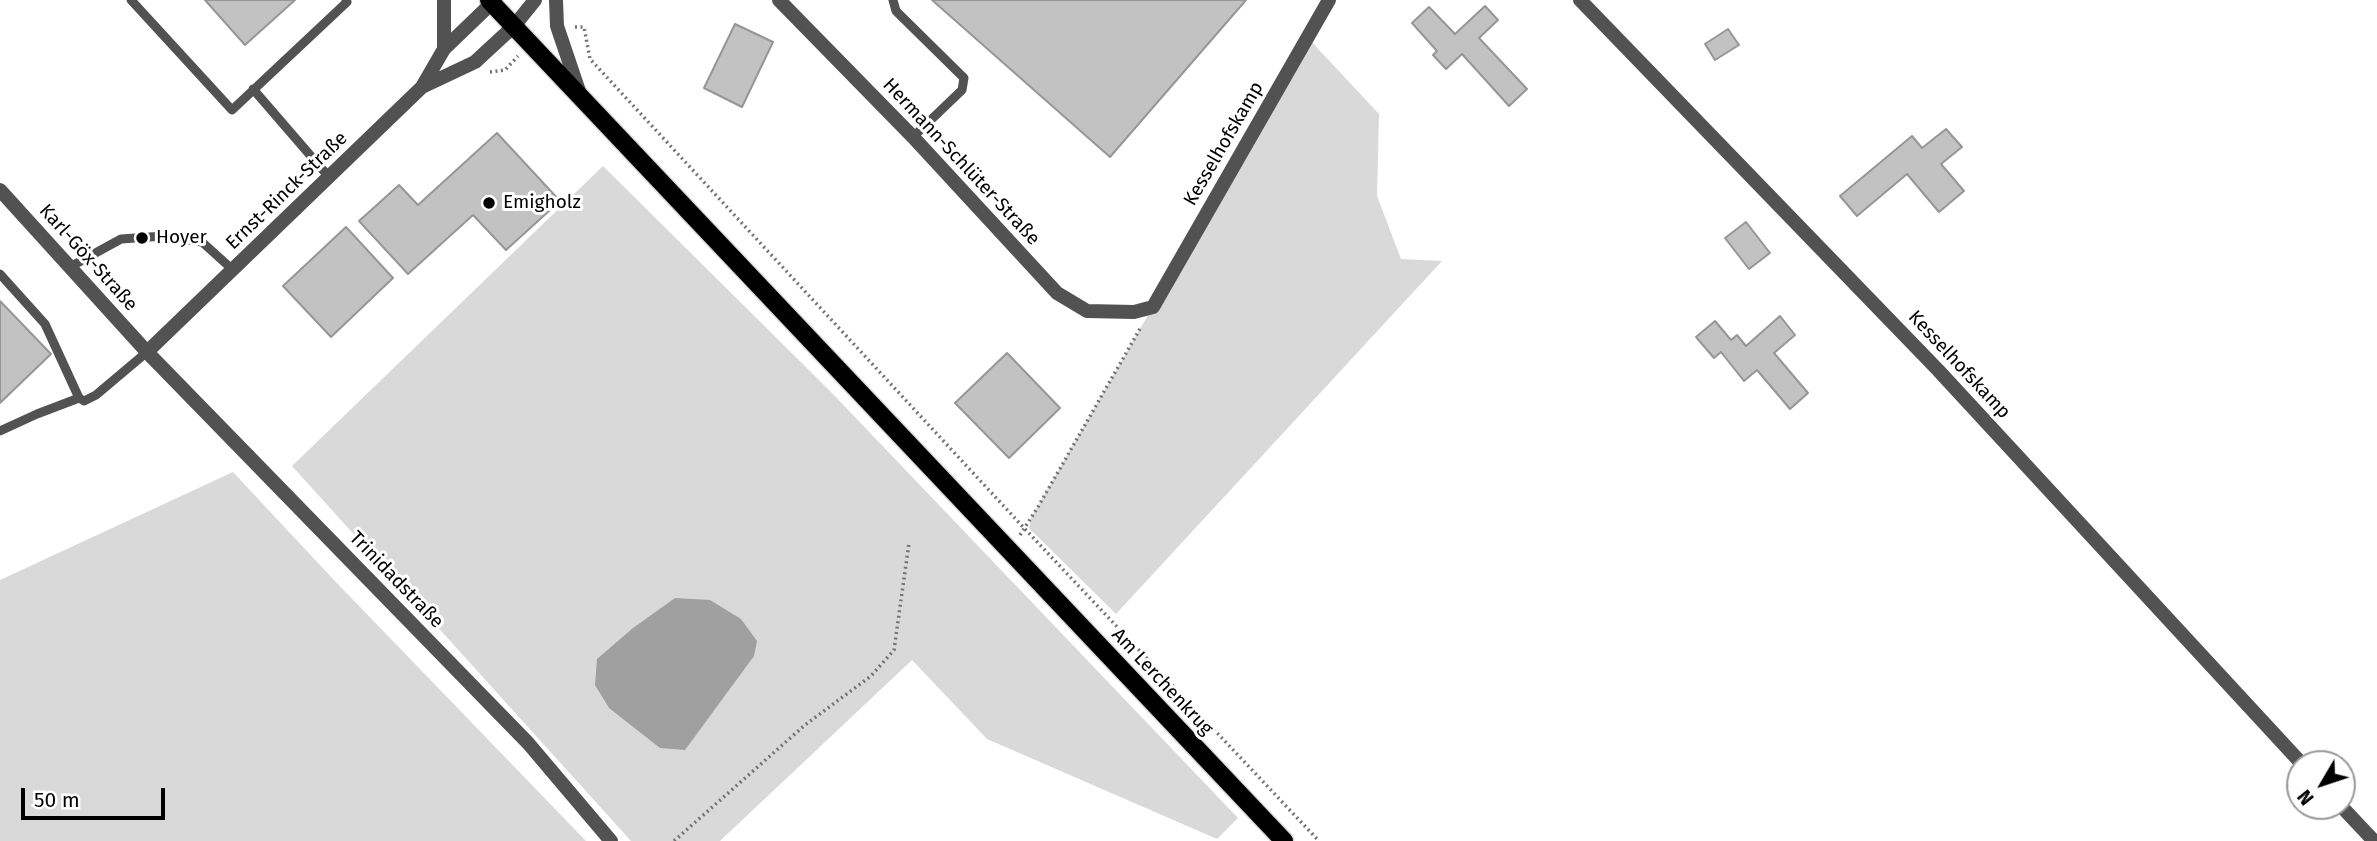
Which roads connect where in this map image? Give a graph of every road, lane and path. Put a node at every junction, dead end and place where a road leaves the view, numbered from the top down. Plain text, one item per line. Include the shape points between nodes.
1 (131, 0) edge
2 (346, 0) edge
3 (444, 0) edge
4 (535, 0) edge
5 (556, 0) edge
6 (779, 0) edge
7 (893, 0) edge
8 (1328, 0) edge
9 (1580, 0) edge
10 (492, 1) edge
11 (514, 26) junction
12 (557, 26) junction
13 (444, 49) junction
14 (422, 87) junction
15 (253, 89) junction
16 (580, 95) junction
17 (913, 137) junction
18 (329, 177) junction
19 (0, 190) edge
20 (70, 267) junction
21 (233, 270) junction
22 (0, 274) edge
23 (1153, 307) junction
24 (148, 352) junction
25 (79, 398) junction
26 (0, 431) edge
27 (1024, 528) junction
28 (909, 542) dead end
29 (1009, 551) junction
30 (2289, 750) edge
31 (2354, 820) edge
32 (611, 841) edge
33 (674, 841) edge
34 (1284, 841) edge
35 (1319, 841) edge
36 (2374, 841) edge

1 - 15 lane via 232,110
2 - 15 lane
3 - 13 street
4 - 11 street
5 - 12 street
6 - 17 street, Hermann-Schlüter-Straße
7 - 17 lane via 897,11 964,78 962,90
8 - 23 street, Kesselhofskamp
9 - 30 street, Kesselhofskamp via 1938,370
10 - 11 main road, Am Lerchenkrug
10 - 13 street, Ernst-Rinck-Straße
11 - 14 street, Ernst-Rinck-Straße via 475,62
11 - 16 main road, Am Lerchenkrug
12 - 16 street
12 - 27 path via 584,27 590,59
13 - 14 street, Ernst-Rinck-Straße
14 - 18 street, Ernst-Rinck-Straße
15 - 18 lane
16 - 29 main road, Am Lerchenkrug
17 - 23 street, Hermann-Schlüter-Straße via 1057,293 1087,311 1134,312
18 - 21 street, Ernst-Rinck-Straße
19 - 20 street, Karl-Göx-Straße
20 - 21 lane via 121,239 164,236 202,242
20 - 24 street, Karl-Göx-Straße
21 - 24 street, Ernst-Rinck-Straße
22 - 25 lane via 45,324
23 - 27 path
24 - 25 lane via 89,400
24 - 32 street, Trinidadstraße via 528,743
25 - 26 lane
27 - 29 path
27 - 35 path
28 - 33 path via 894,650 871,676 805,725
29 - 34 main road, Am Lerchenkrug
31 - 36 street

